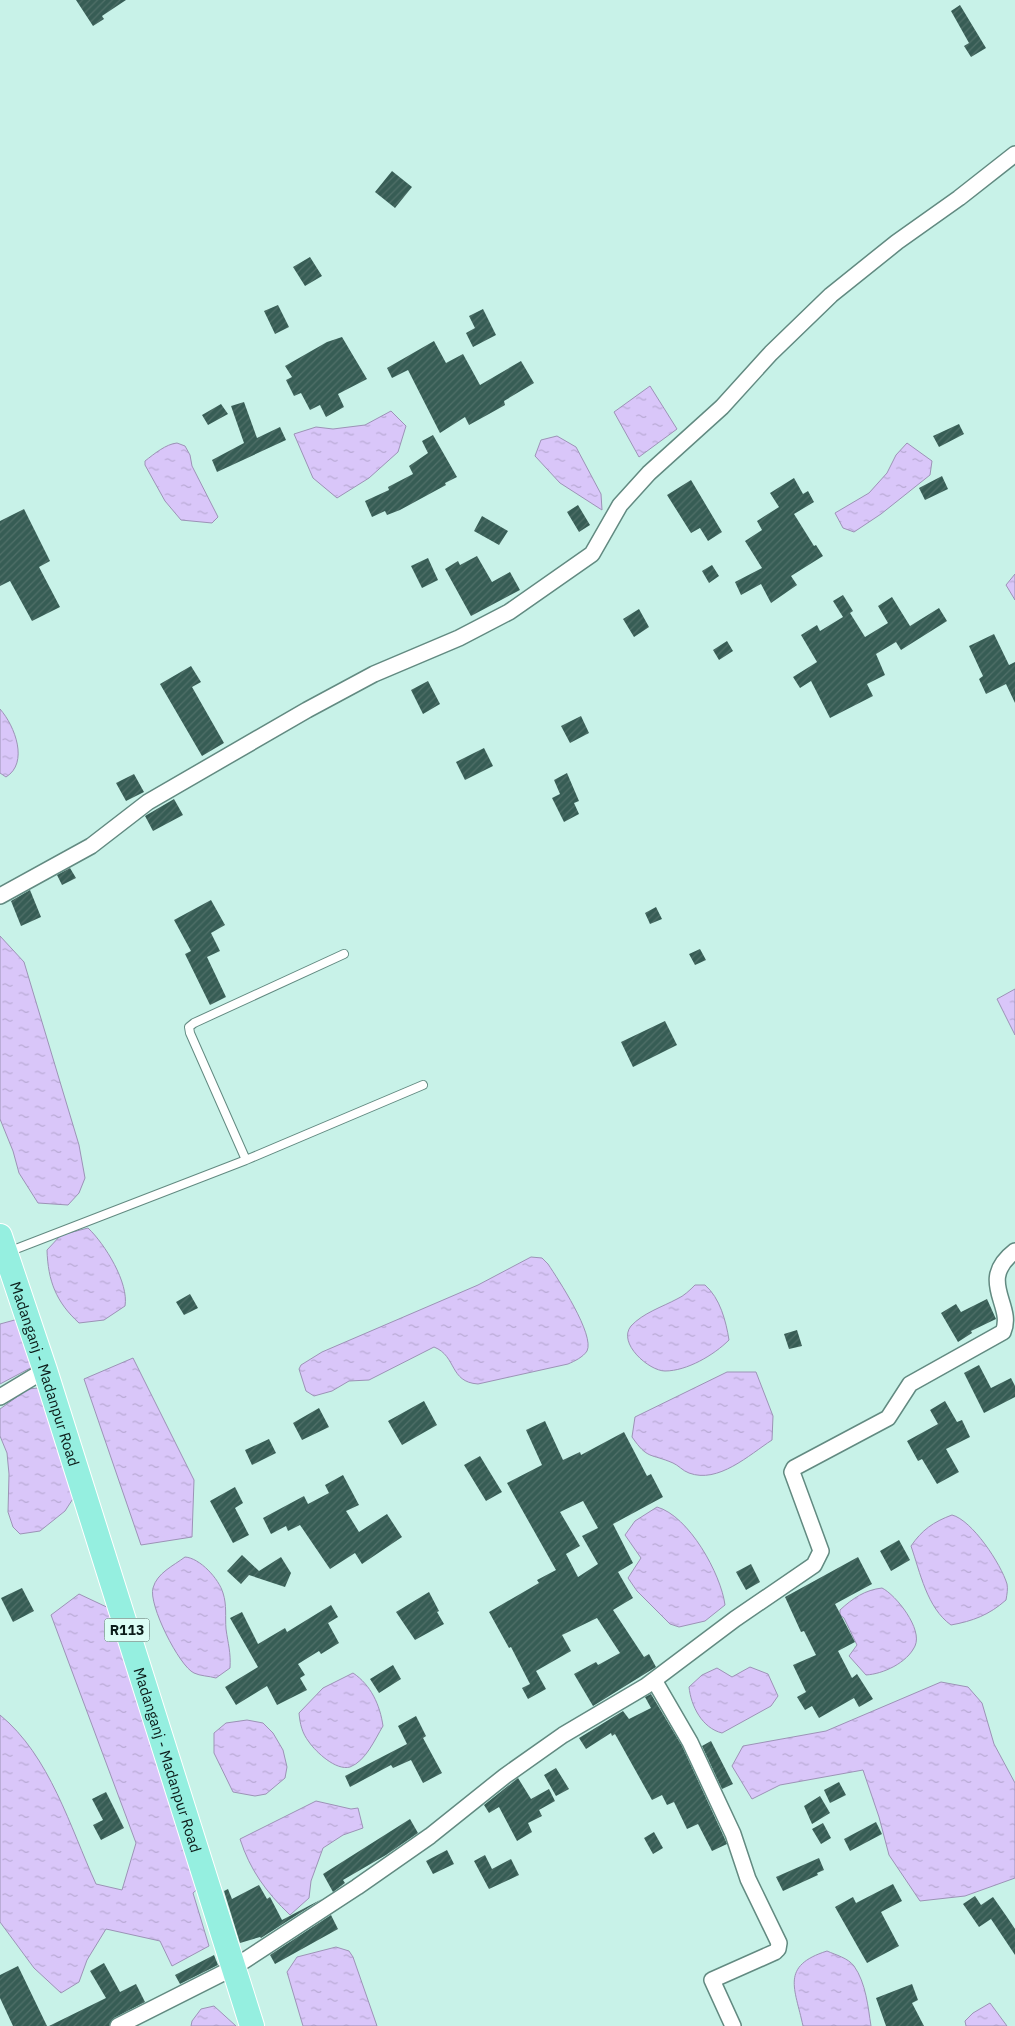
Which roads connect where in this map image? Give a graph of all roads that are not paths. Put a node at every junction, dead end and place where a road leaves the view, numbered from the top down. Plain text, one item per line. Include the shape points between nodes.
1 (1015, 154) edge
2 (0, 896) edge
3 (344, 954) dead end
4 (423, 1084) dead end
5 (246, 1160) junction
6 (3, 1244) edge
7 (1015, 1252) edge
8 (45, 1370) junction
9 (0, 1397) edge
10 (654, 1680) junction
11 (233, 1968) junction
12 (118, 2026) edge
13 (252, 2026) edge
14 (733, 2026) edge

1 - 2 street via 831,295 771,353 722,407 649,473 620,505 592,554 509,612 459,638 374,674 307,710 148,802 91,846
3 - 5 lane via 189,1028
4 - 5 lane
5 - 6 lane
6 - 8 main road, Madanganj - Madanpur Road / R113
7 - 10 street via 1001,1265 999,1275 1011,1316 1010,1325 910,1384 888,1418 794,1468 792,1472 821,1552 814,1565
8 - 9 street
8 - 11 main road, Madanganj - Madanpur Road / R113
10 - 11 street via 564,1735 358,1887
10 - 14 street via 690,1742 779,1943 775,1952 712,1980
11 - 12 street
11 - 13 main road, Madanganj - Madanpur Road / R113

